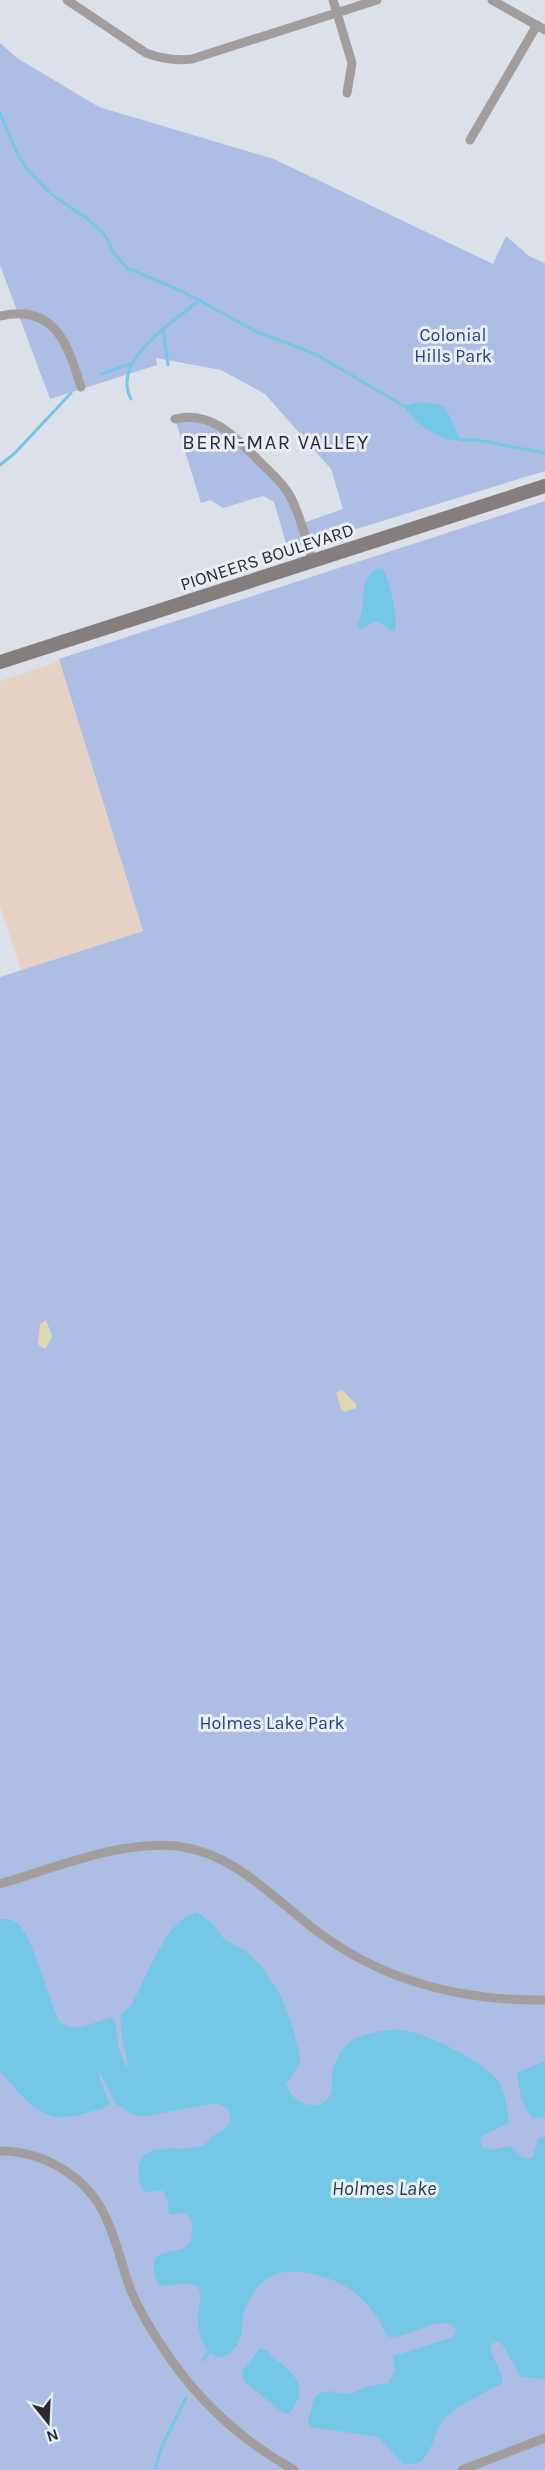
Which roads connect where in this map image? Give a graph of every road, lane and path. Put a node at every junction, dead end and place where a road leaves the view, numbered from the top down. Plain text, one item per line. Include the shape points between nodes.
1 (67, 0) edge
2 (87, 0) edge
3 (333, 0) edge
4 (377, 0) edge
5 (492, 0) edge
6 (81, 9) junction
7 (337, 13) junction
8 (541, 28) edge
9 (347, 93) dead end
10 (470, 140) dead end
11 (0, 316) edge
12 (81, 387) dead end
13 (175, 419) dead end
14 (545, 486) edge
15 (313, 561) junction
16 (0, 662) edge
17 (0, 1884) edge
18 (545, 2000) edge
19 (0, 2151) edge
20 (545, 2438) edge
21 (294, 2470) edge
22 (462, 2470) edge

1 - 6 street
2 - 6 street
3 - 7 street
4 - 7 street
5 - 8 street
6 - 7 street via 146,53 181,60
7 - 9 street via 352,63
8 - 10 street
11 - 12 street via 27,314 57,330 68,347
13 - 15 street via 200,418 222,427 281,483 292,500
14 - 15 main road, PIONEERS BOULEVARD
15 - 16 main road, PIONEERS BOULEVARD
17 - 18 street via 126,1849 154,1845 193,1849 245,1872 318,1932 382,1970 468,1996
19 - 21 street via 31,2155 52,2163 84,2186 105,2216 136,2302 175,2367 233,2428
20 - 22 street

